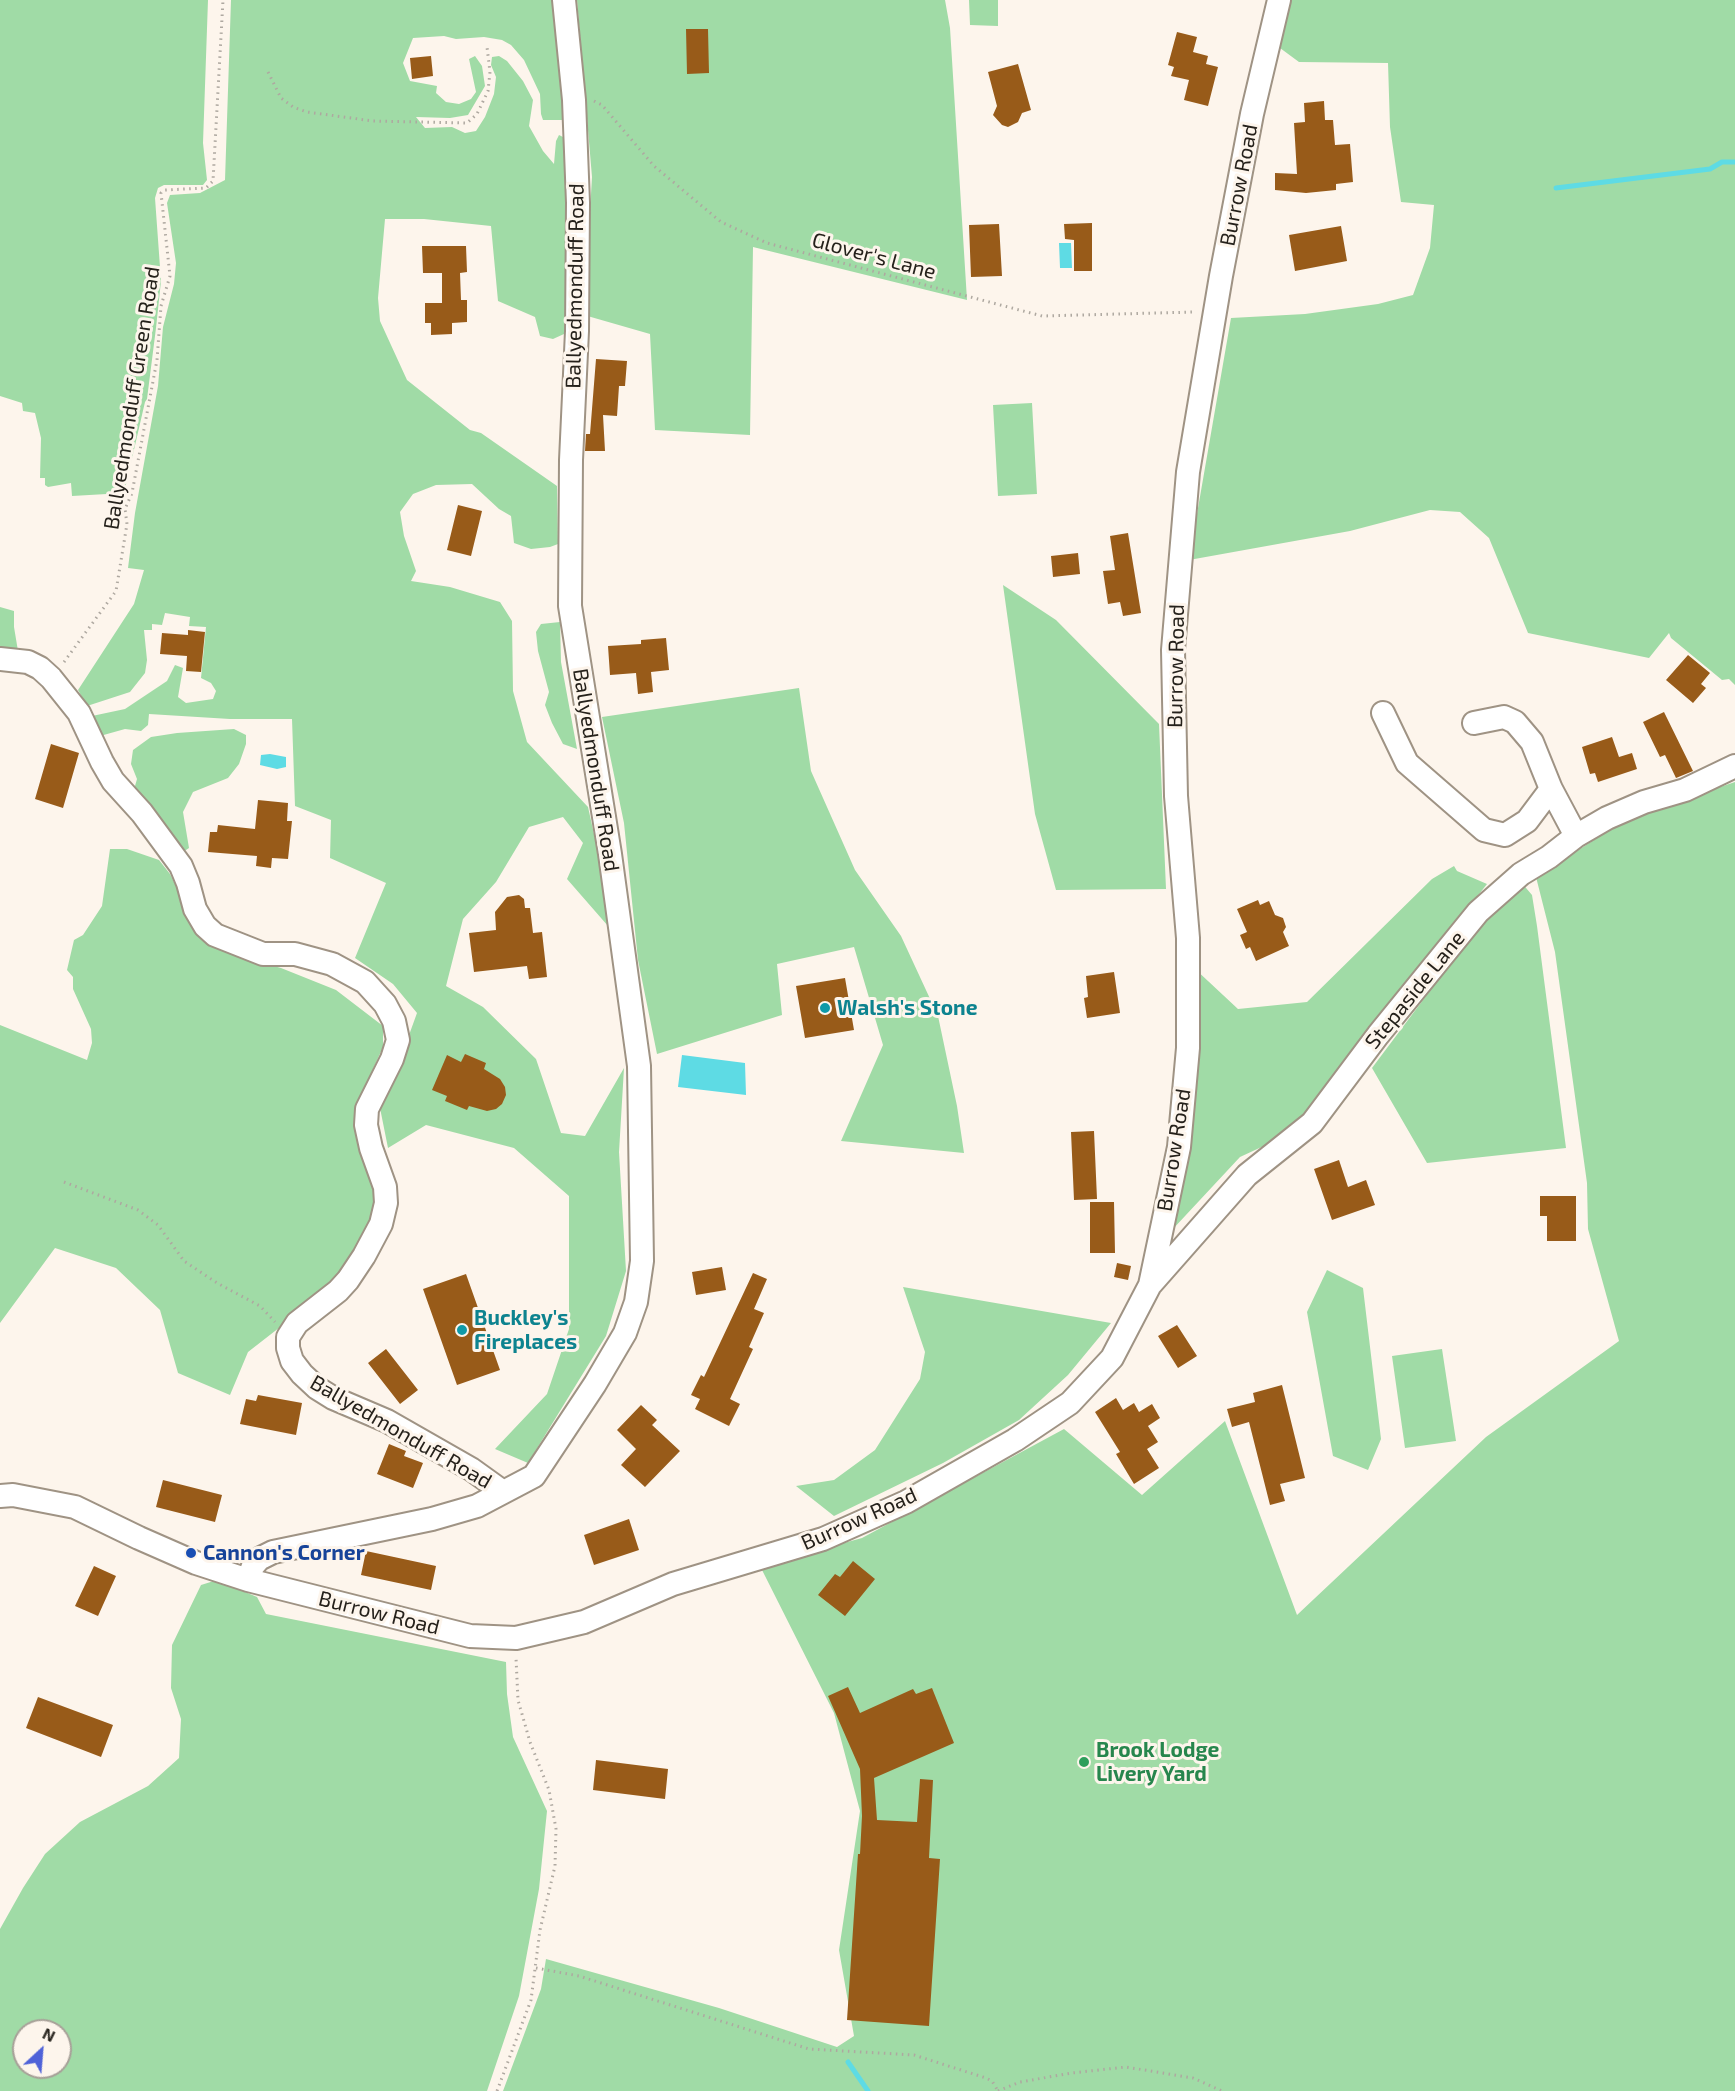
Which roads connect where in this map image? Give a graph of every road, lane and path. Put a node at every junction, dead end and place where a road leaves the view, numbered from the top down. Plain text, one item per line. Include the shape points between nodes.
1 (223, 0) edge
2 (564, 0) edge
3 (1279, 0) edge
4 (487, 46) dead end
5 (268, 72) dead end
6 (588, 98) dead end
7 (1215, 312) junction
8 (0, 659) edge
9 (49, 676) junction
10 (1383, 713) dead end
11 (1473, 723) dead end
12 (1735, 766) edge
13 (1551, 789) junction
14 (1576, 836) junction
15 (64, 1182) dead end
16 (1150, 1285) junction
17 (288, 1337) junction
18 (503, 1492) junction
19 (0, 1496) edge
20 (248, 1580) junction
21 (516, 1638) junction
22 (536, 1968) junction
23 (497, 2091) edge
24 (998, 2091) edge
25 (1222, 2091) edge

1 - 9 path, Ballyedmonduff Green Road via 213,181 206,188 162,193 170,276 161,306 157,360 132,493 125,509 127,524 116,591 60,669
2 - 18 street, Ballyedmonduff Road via 578,203 570,606 639,1066 642,1261 629,1322 595,1384 534,1476
3 - 7 street, Burrow Road via 1252,114
4 - 5 path via 489,91 477,114 467,123 373,121 307,112 282,98
6 - 7 path, Glover's Lane via 602,105 654,166 720,222 767,243 1042,316
7 - 16 street, Burrow Road via 1188,472 1173,650 1176,796 1188,938 1188,1048 1179,1147
8 - 9 street via 28,663
9 - 17 street via 79,713 113,781 181,866 205,926 215,935 263,954 295,954 332,964 365,982 394,1021 398,1040 366,1117 371,1148 385,1186 381,1224 348,1280 297,1323
10 - 13 street via 1407,763 1484,830 1504,835 1527,821
11 - 13 street via 1504,717 1515,722 1532,742
12 - 14 street, Stepaside Lane via 1685,790 1607,818
13 - 14 street
14 - 16 street, Stepaside Lane via 1521,873 1478,912 1312,1123 1247,1175
15 - 17 path via 138,1210 158,1225 184,1261 260,1306
16 - 21 street, Burrow Road via 1112,1358 1070,1403 1015,1440 906,1502 823,1539 673,1584 584,1622
17 - 18 street, Ballyedmonduff Road via 292,1361 317,1388 387,1421
18 - 20 street, Ballyedmonduff Road via 477,1506 432,1519 273,1552 259,1559
19 - 20 street via 75,1507 196,1563
20 - 21 street, Burrow Road via 470,1636
21 - 22 path via 518,1700 549,1790 556,1829 555,1866 540,1930
22 - 23 path via 531,2000
22 - 24 path via 579,1976 809,2049 914,2055 986,2078
24 - 25 path via 1041,2078 1126,2067 1193,2078

